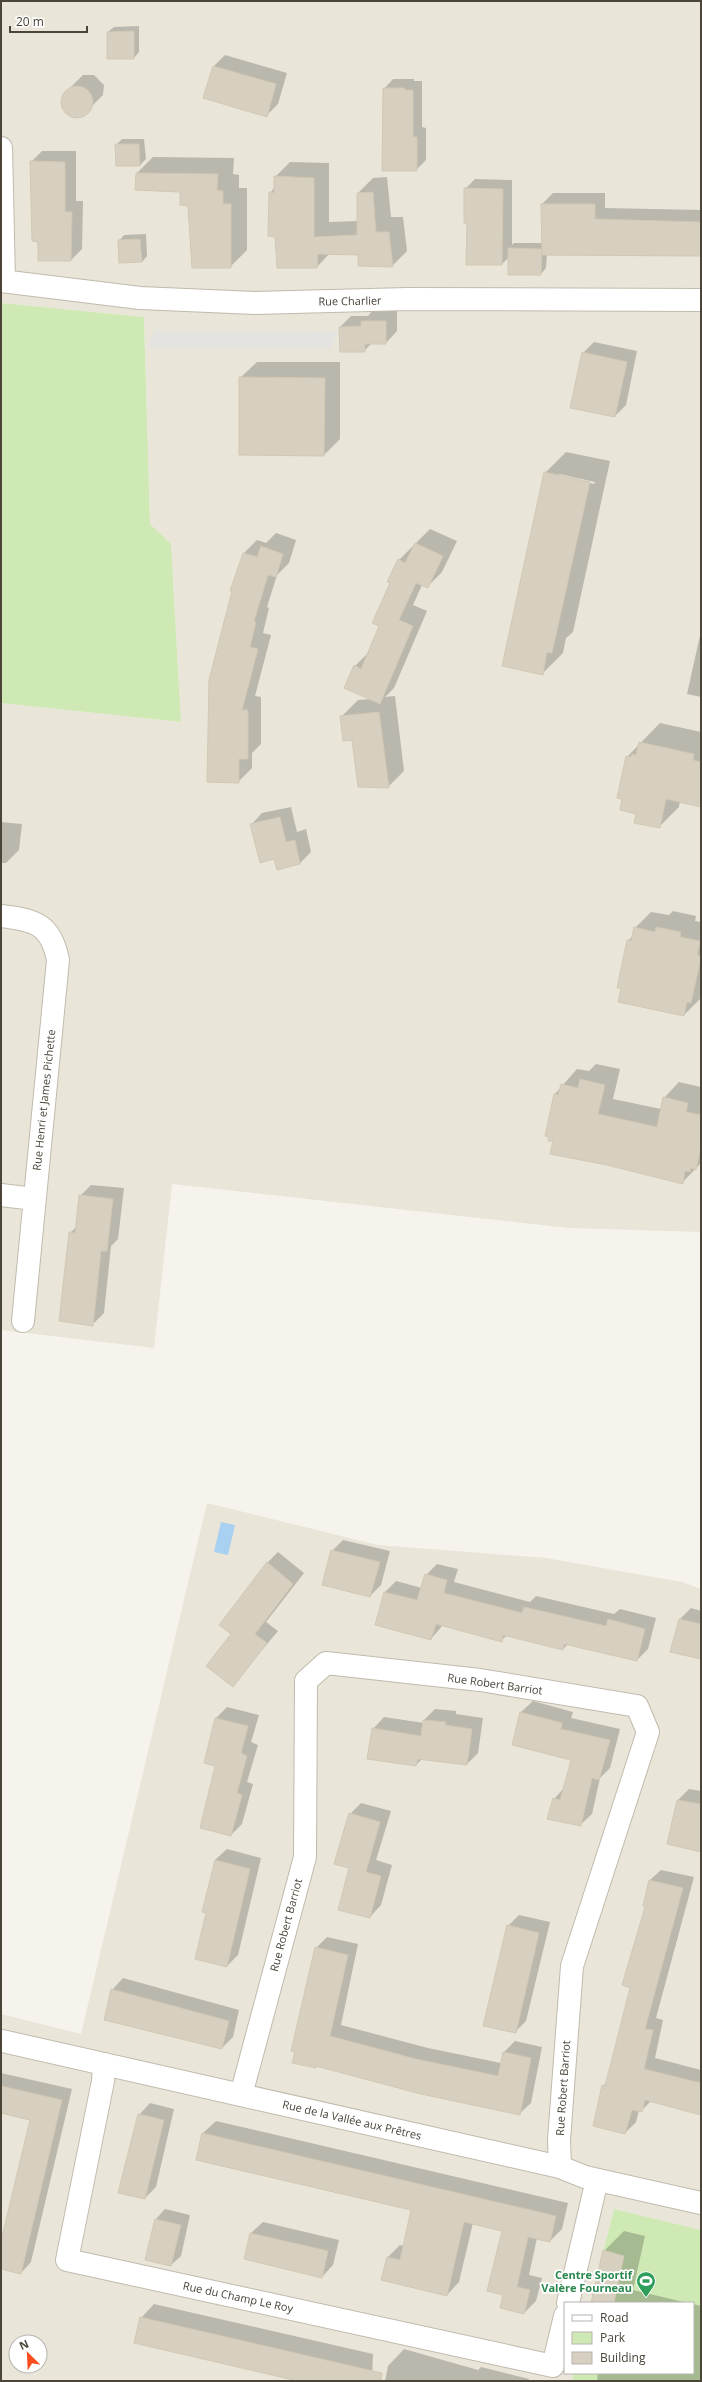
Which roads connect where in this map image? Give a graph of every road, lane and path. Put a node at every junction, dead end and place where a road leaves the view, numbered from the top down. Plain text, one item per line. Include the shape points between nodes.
1 (1, 148) edge
2 (2, 281) edge
3 (701, 300) edge
4 (1, 916) edge
5 (1, 1195) edge
6 (34, 1199) junction
7 (23, 1321) dead end
8 (2, 2042) dead end
9 (104, 2064) junction
10 (241, 2095) junction
11 (560, 2167) junction
12 (597, 2180) junction
13 (701, 2203) edge
14 (568, 2302) edge
15 (564, 2320) edge

1 - 2 street
2 - 3 street, Rue Charlier via 140,298 255,303 408,299
4 - 6 street, Rue Henri et James Pichette via 28,920 47,931 55,944 58,960
5 - 6 street
6 - 7 street, Rue Henri et James Pichette
8 - 9 street, Rue de la Vallée aux Prêtres
9 - 10 street, Rue de la Vallée aux Prêtres
9 - 15 street, Rue du Champ Le Roy via 103,2081 67,2260 553,2366
10 - 11 street, Rue de la Vallée aux Prêtres
10 - 11 street, Rue Robert Barriot via 305,1857 306,1681 326,1663 480,1680 637,1706 648,1732 572,1966 558,2140
11 - 12 street, Rue de la Vallée aux Prêtres
12 - 13 street, Rue de la Vallée aux Prêtres
12 - 14 street

